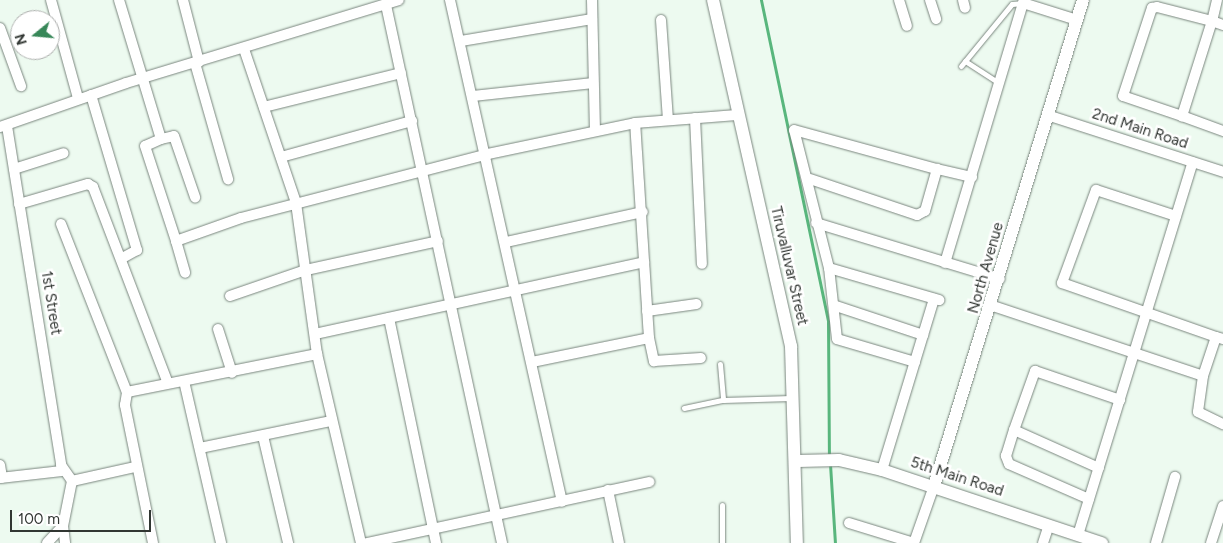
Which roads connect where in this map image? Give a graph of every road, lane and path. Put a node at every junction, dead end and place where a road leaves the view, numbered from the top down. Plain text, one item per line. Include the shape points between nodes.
1 (51, 0) edge
2 (118, 0) edge
3 (183, 0) edge
4 (399, 0) edge
5 (450, 0) edge
6 (592, 0) edge
7 (713, 0) edge
8 (899, 0) edge
9 (930, 0) edge
10 (1083, 0) edge
11 (1217, 0) edge
12 (1024, 1) edge
13 (386, 5) junction
14 (592, 19) junction
15 (936, 19) dead end
16 (661, 20) dead end
17 (1077, 20) junction
18 (1212, 21) junction
19 (1223, 25) edge
20 (907, 26) dead end
21 (0, 28) edge
22 (461, 41) junction
23 (244, 49) junction
24 (197, 62) junction
25 (401, 73) junction
26 (143, 78) junction
27 (593, 83) junction
28 (999, 84) junction
29 (21, 86) dead end
30 (91, 95) junction
31 (473, 96) junction
32 (78, 98) junction
33 (264, 108) junction
34 (737, 115) junction
35 (1047, 115) junction
36 (1182, 116) junction
37 (694, 118) junction
38 (668, 119) junction
39 (412, 122) junction
40 (635, 124) junction
41 (3, 127) edge
42 (595, 131) junction
43 (1223, 131) edge
44 (161, 139) junction
45 (64, 153) dead end
46 (488, 154) junction
47 (281, 157) junction
48 (1193, 162) junction
49 (938, 168) junction
50 (14, 169) junction
51 (423, 170) junction
52 (1223, 172) edge
53 (972, 177) junction
54 (228, 179) dead end
55 (810, 180) junction
56 (195, 196) dead end
57 (296, 203) junction
58 (19, 204) junction
59 (643, 212) junction
60 (1176, 216) junction
61 (816, 223) junction
62 (61, 224) dead end
63 (176, 241) junction
64 (438, 241) junction
65 (506, 242) junction
66 (121, 259) junction
67 (644, 262) junction
68 (945, 263) junction
69 (702, 264) dead end
70 (829, 268) junction
71 (306, 270) junction
72 (185, 273) dead end
73 (1000, 279) junction
74 (516, 290) junction
75 (230, 296) dead end
76 (697, 304) dead end
77 (452, 306) junction
78 (836, 306) junction
79 (993, 306) junction
80 (647, 311) junction
81 (1148, 313) junction
82 (389, 318) junction
83 (218, 329) dead end
84 (315, 334) junction
85 (923, 335) junction
86 (649, 338) junction
87 (1219, 338) edge
88 (1135, 353) junction
89 (317, 354) junction
90 (701, 358) dead end
91 (532, 362) junction
92 (914, 362) junction
93 (720, 364) dead end
94 (232, 373) junction
95 (1203, 376) junction
96 (184, 381) junction
97 (168, 383) junction
98 (127, 392) junction
99 (794, 398) junction
100 (723, 400) junction
101 (1120, 400) junction
102 (684, 408) dead end
103 (330, 420) junction
104 (1223, 424) edge
105 (1014, 430) junction
106 (263, 436) junction
107 (200, 448) junction
108 (798, 461) junction
109 (0, 465) edge
110 (135, 467) junction
111 (1099, 468) junction
112 (882, 470) junction
113 (62, 471) junction
114 (1175, 477) dead end
115 (1, 478) edge
116 (72, 481) junction
117 (649, 482) dead end
118 (934, 486) junction
119 (608, 490) junction
120 (1089, 499) junction
121 (562, 502) junction
122 (722, 505) dead end
123 (1223, 506) edge
124 (496, 515) junction
125 (849, 523) dead end
126 (1049, 525) junction
127 (63, 526) junction
128 (433, 528) junction
129 (1078, 535) junction
130 (47, 543) edge
131 (65, 543) edge
132 (153, 543) edge
133 (221, 543) edge
134 (288, 543) edge
135 (361, 543) edge
136 (367, 543) edge
137 (436, 543) edge
138 (502, 543) edge
139 (619, 543) edge
140 (722, 543) edge
141 (798, 543) edge
142 (914, 543) edge
143 (1043, 543) edge
144 (1102, 543) edge
145 (1156, 543) edge
146 (1211, 543) edge

1 - 32 street
2 - 26 street
3 - 24 street
4 - 13 street
5 - 22 street
6 - 14 street
7 - 34 street, Tiruvalluvar Street
8 - 20 street
9 - 15 street
10 - 17 street, North Avenue
11 - 18 street
12 - 17 street
12 - 28 street
12 - 28 lane via 1012,4 963,64
13 - 23 street
13 - 25 street
14 - 22 street
14 - 27 street
16 - 38 street
17 - 35 street, North Avenue
18 - 19 street
18 - 36 street
18 - 36 street via 1152,8 1123,88 1126,98
21 - 29 street
22 - 31 street
23 - 24 street
23 - 33 street
24 - 26 street
24 - 54 street
25 - 33 street
25 - 39 street
26 - 30 street
26 - 44 street
27 - 31 street
27 - 42 street
28 - 53 street
30 - 32 street
30 - 66 street via 137,250
31 - 46 street
32 - 41 street
33 - 47 street
34 - 37 street
34 - 99 street, Tiruvalluvar Street via 791,346
35 - 48 street, 2nd Main Road
35 - 73 street, North Avenue
36 - 43 street
37 - 38 street
37 - 69 street
38 - 40 street
39 - 47 street
39 - 51 street
40 - 42 street
40 - 59 street
41 - 50 street, 1st Street
42 - 46 street
44 - 56 street via 174,136
44 - 63 street via 145,146
45 - 50 street
46 - 51 street
46 - 65 street
47 - 57 street
48 - 52 street, 2nd Main Road
48 - 60 street
49 - 53 street
49 - 55 street via 925,211 917,215
49 - 55 street via 798,127 794,132
50 - 58 street, 1st Street
51 - 57 street
51 - 64 street
53 - 68 street
55 - 61 street
57 - 63 street
57 - 71 street
58 - 66 street via 91,184
58 - 113 street, 1st Street
59 - 65 street
59 - 67 street
60 - 81 street
60 - 81 street via 1096,190 1062,280 1065,285
61 - 68 street
61 - 70 street
62 - 98 street
63 - 72 street
64 - 71 street
64 - 77 street
65 - 74 street
66 - 97 street
67 - 74 street
67 - 80 street
68 - 73 street
70 - 78 street
70 - 85 street via 937,300
71 - 75 street
71 - 84 street
73 - 79 street, North Avenue
74 - 77 street
74 - 91 street
76 - 80 street
77 - 82 street
77 - 124 street
78 - 85 street
78 - 92 street via 837,339
79 - 88 street
79 - 118 street, North Avenue
80 - 86 street
81 - 87 street
81 - 88 street
82 - 84 street
82 - 128 street
83 - 94 street
84 - 89 street
85 - 92 street
86 - 90 street via 654,361
86 - 91 street
87 - 95 street
88 - 95 street
88 - 101 street
89 - 94 street
89 - 103 street
91 - 121 street
92 - 112 street
93 - 100 lane
94 - 96 street
95 - 104 street via 1198,412
96 - 97 street
96 - 107 street
97 - 98 street
98 - 110 street via 125,405
99 - 100 lane
99 - 108 street, Tiruvalluvar Street
100 - 102 lane
101 - 105 street via 1035,371
101 - 111 street
103 - 106 street
103 - 135 street
105 - 111 street
105 - 120 street via 1006,456 1009,464
106 - 107 street
106 - 134 street
107 - 133 street
108 - 112 street, 5th Main Road via 839,460
108 - 141 street, Tiruvalluvar Street
109 - 115 street
110 - 116 street
110 - 132 street
111 - 120 street
112 - 118 street, 5th Main Road
113 - 115 street
113 - 116 street
114 - 145 street
116 - 127 street
117 - 119 street
118 - 126 street, 5th Main Road
118 - 142 street, North Avenue
119 - 121 street
119 - 139 street
120 - 129 street
121 - 124 street
122 - 140 lane
123 - 146 street
124 - 128 street
124 - 138 street
125 - 142 street
126 - 129 street, 5th Main Road
126 - 143 street
127 - 130 street
127 - 131 street
128 - 136 street
128 - 137 street
129 - 144 street, 5th Main Road

